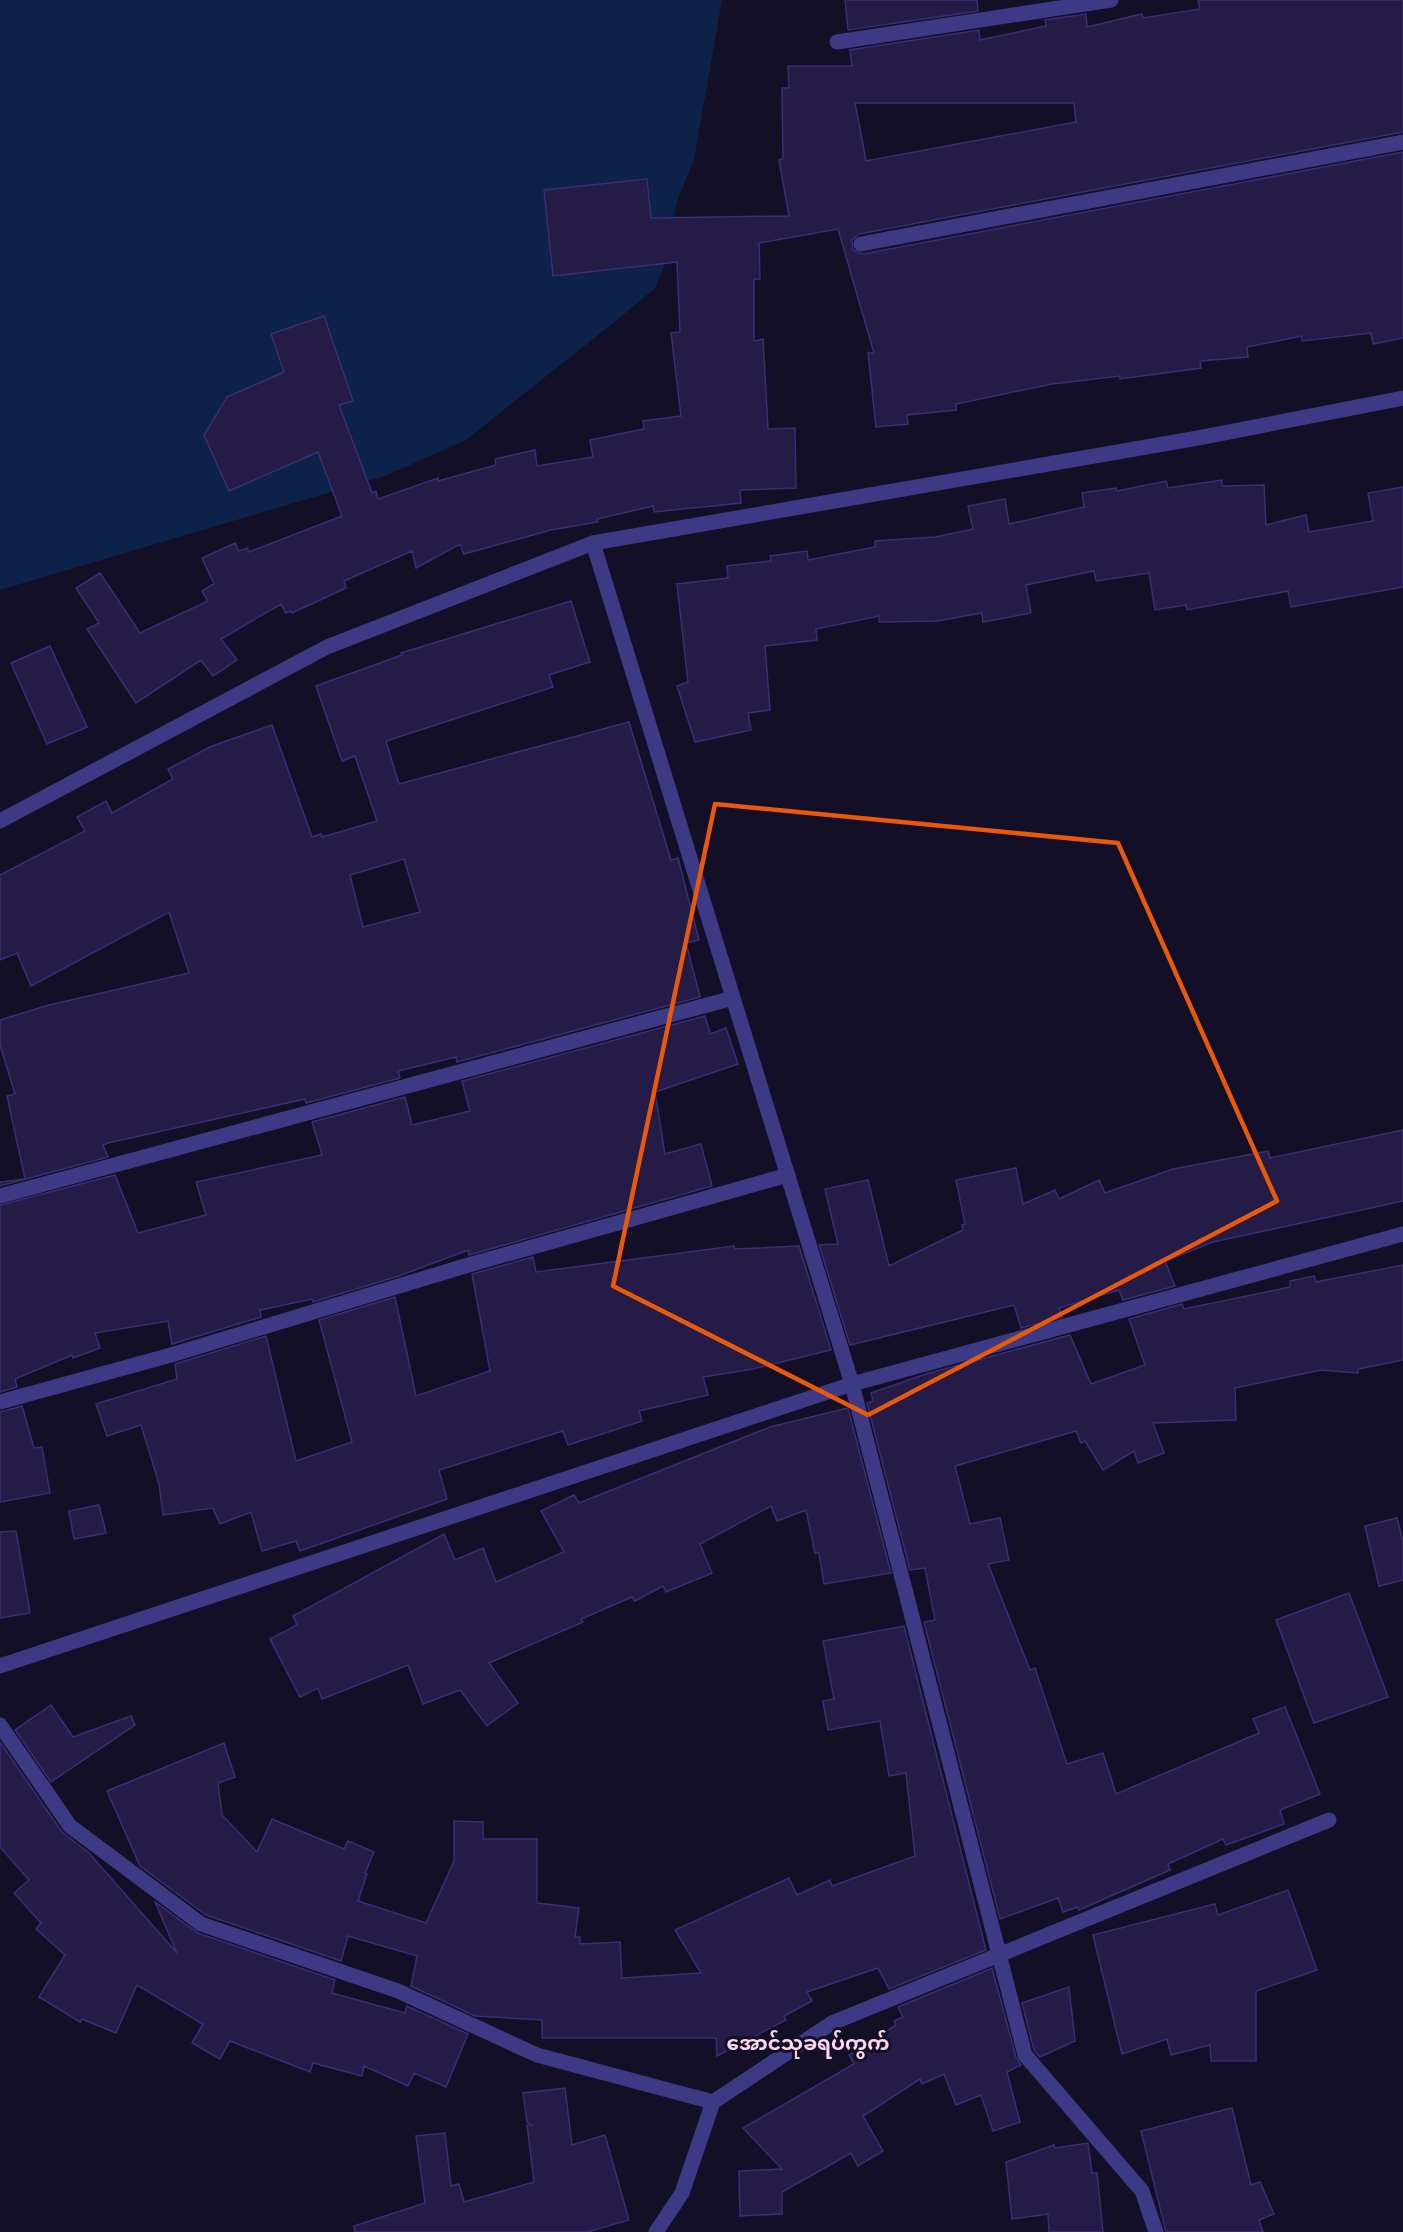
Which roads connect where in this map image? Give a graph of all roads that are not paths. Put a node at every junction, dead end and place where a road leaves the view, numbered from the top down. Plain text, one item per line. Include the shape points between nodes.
1 (1111, 0) edge
2 (837, 42) dead end
3 (1403, 142) edge
4 (861, 244) dead end
5 (1403, 398) edge
6 (592, 543) junction
7 (0, 821) edge
8 (733, 998) junction
9 (788, 1175) junction
10 (0, 1197) edge
11 (1403, 1234) edge
12 (852, 1384) junction
13 (0, 1402) edge
14 (0, 1666) edge
15 (0, 1725) edge
16 (1329, 1820) dead end
17 (1000, 1955) junction
18 (713, 2102) junction
19 (656, 2232) edge
20 (1156, 2232) edge

1 - 2 street
3 - 4 street
5 - 6 street via 1186,440
6 - 7 street via 327,647
6 - 8 street
8 - 9 street
8 - 10 street
9 - 12 street
9 - 13 street
11 - 12 street
12 - 14 street
12 - 17 street
15 - 18 street via 70,1826 201,1924 398,1991 537,2055
16 - 17 street
17 - 18 street via 832,2023
17 - 20 street via 1025,2055 1142,2191
18 - 19 street via 682,2193

